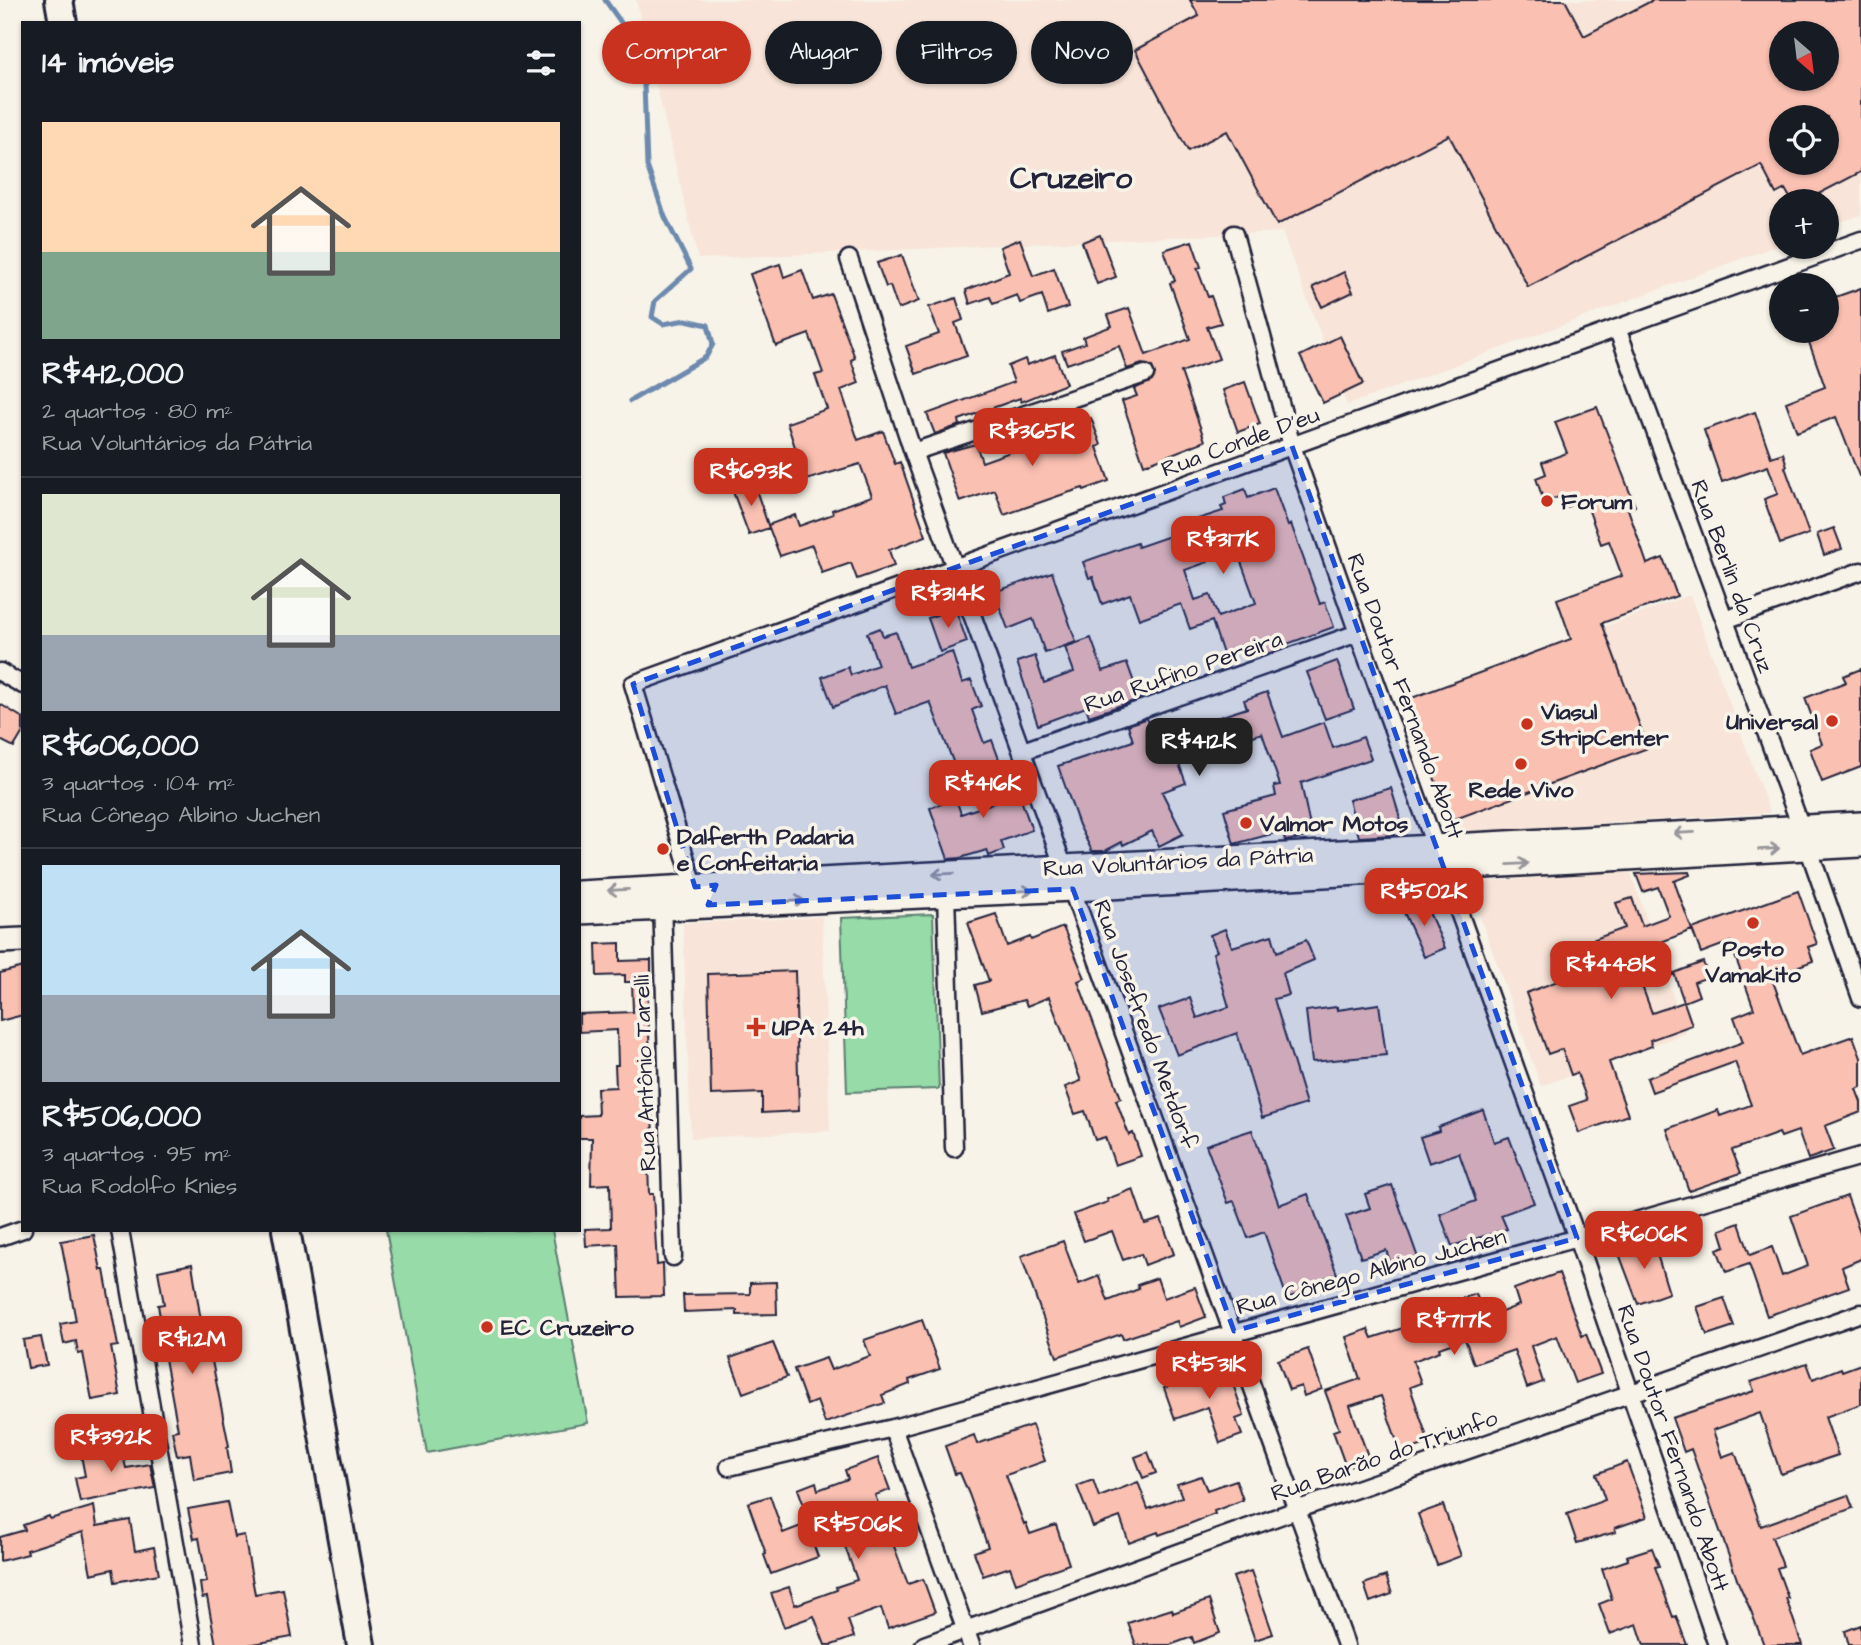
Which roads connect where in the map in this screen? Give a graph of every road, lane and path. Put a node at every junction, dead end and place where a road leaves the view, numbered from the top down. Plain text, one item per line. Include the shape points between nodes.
1 (59, 0) edge
2 (63, 21) edge
3 (1234, 234) dead end
4 (1861, 240) edge
5 (849, 259) dead end
6 (1617, 328) junction
7 (1145, 374) dead end
8 (1292, 446) junction
9 (912, 452) junction
10 (956, 569) junction
11 (1861, 571) edge
12 (1725, 620) junction
13 (1358, 634) junction
14 (0, 672) edge
15 (21, 684) edge
16 (1023, 751) junction
17 (1861, 824) edge
18 (1804, 837) junction
19 (1861, 845) edge
20 (1440, 858) junction
21 (1069, 879) junction
22 (878, 887) junction
23 (581, 892) edge
24 (946, 894) junction
25 (661, 898) junction
26 (701, 899) junction
27 (581, 912) edge
28 (21, 940) edge
29 (0, 941) edge
30 (1861, 998) edge
31 (954, 1148) dead end
32 (1861, 1156) edge
33 (21, 1230) edge
34 (120, 1232) edge
35 (286, 1232) edge
36 (0, 1237) edge
37 (1577, 1238) junction
38 (673, 1257) dead end
39 (1861, 1313) edge
40 (1234, 1331) junction
41 (1631, 1394) junction
42 (893, 1428) junction
43 (729, 1467) dead end
44 (1299, 1509) junction
45 (968, 1638) edge
46 (193, 1645) edge
47 (361, 1645) edge
48 (924, 1645) edge
49 (1346, 1645) edge
50 (1717, 1645) edge

1 - 2 highway
3 - 8 street, Rua Doutor Fernando Abott
4 - 6 street, Rua Conde D'eu
5 - 9 street, Rua Josefredo Metdorf
6 - 8 street, Rua Conde D'eu
6 - 12 street, Rua Berlin da Cruz
7 - 9 street
8 - 10 street, Rua Conde D'eu
8 - 13 street, Rua Doutor Fernando Abott
9 - 10 street, Rua Josefredo Metdorf
10 - 16 street, Rua Josefredo Metdorf
10 - 26 street, Rua Conde D'eu via 634,684
11 - 12 street
12 - 18 street, Rua Berlin da Cruz
13 - 16 street, Rua Rufino Pereira
13 - 20 street, Rua Doutor Fernando Abott
14 - 15 street
16 - 21 street, Rua Josefredo Metdorf
17 - 18 main road, Rua Voluntários da Pátria
18 - 19 main road, Rua Voluntários da Pátria
18 - 20 main road, Rua Voluntários da Pátria
18 - 30 street, Rua Berlin da Cruz
20 - 21 main road, Rua Voluntários da Pátria
20 - 37 street, Rua Doutor Fernando Abott
21 -> 22 main road, Rua Voluntários da Pátria
24 -> 21 main road, Rua Voluntários da Pátria
21 - 40 street, Rua Josefredo Metdorf
22 - 24 main road, Rua Voluntários da Pátria
26 -> 22 main road, Rua Voluntários da Pátria
22 - 26 main road, Rua Voluntários da Pátria via 771,881 751,890 723,890
25 -> 23 main road, Rua Voluntários da Pátria
24 - 31 street
25 - 26 main road, Rua Voluntários da Pátria
25 - 27 main road, Rua Voluntários da Pátria
25 - 38 street, Rua Antônio Tarelli
28 - 29 main road
32 - 37 street, Rua Cônego Albino Juchen
33 - 36 street
34 - 46 street
35 - 47 highway
37 - 40 street, Rua Cônego Albino Juchen
37 - 41 street, Rua Doutor Fernando Abott
39 - 41 street, Rua Barão do Triunfo
40 - 42 street, Rua Cônego Albino Juchen
40 - 44 street, Rua Josefredo Metdorf
41 - 44 street, Rua Barão do Triunfo
41 - 50 street, Rua Doutor Fernando Abott
42 - 43 street, Rua Cônego Albino Juchen
42 - 45 street
44 - 45 street, Rua Barão do Triunfo
44 - 49 street, Rua Josefredo Metdorf
45 - 48 street, Rua Barão do Triunfo

